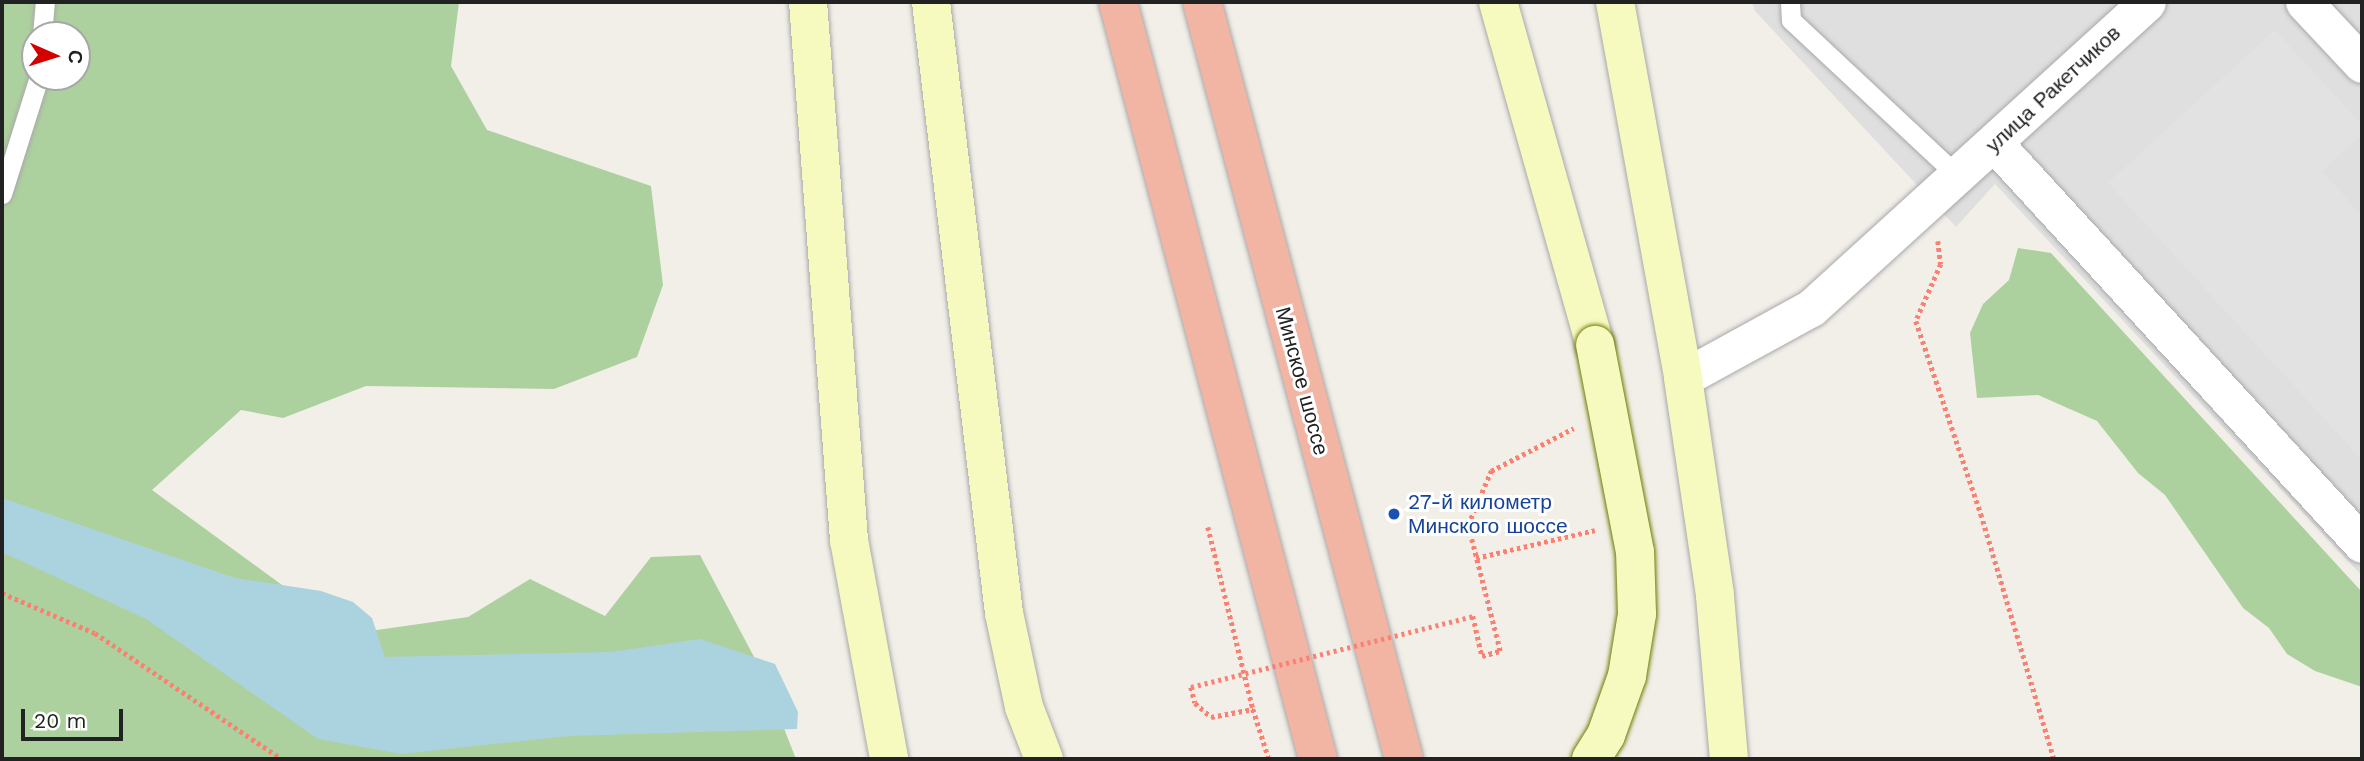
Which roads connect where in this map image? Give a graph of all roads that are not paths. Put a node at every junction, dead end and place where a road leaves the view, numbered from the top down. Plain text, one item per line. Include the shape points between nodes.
1 (45, 2) edge
2 (808, 2) edge
3 (930, 2) edge
4 (1118, 2) edge
5 (1202, 2) edge
6 (1499, 2) edge
7 (1615, 2) edge
8 (1790, 2) edge
9 (2147, 2) edge
10 (2304, 2) edge
11 (43, 21) edge
12 (2362, 64) edge
13 (35, 91) edge
14 (1994, 143) junction
15 (1959, 177) junction
16 (2, 194) edge
17 (1683, 378) junction
18 (2362, 544) edge
19 (889, 759) edge
20 (1044, 759) edge
21 (1318, 759) edge
22 (1404, 759) edge
23 (1591, 759) edge
24 (1729, 759) edge

1 - 11 lane
2 - 19 main road via 849,540
3 - 20 main road via 1004,613 1024,707
4 - 21 highway
5 - 22 highway, Минское шоссе
6 - 23 main road, bridge via 1595,345 1635,552 1637,614 1627,676 1606,735
7 - 17 main road
8 - 15 lane via 1791,20
9 - 14 street, улица Ракетчиков
10 - 12 street
13 - 16 lane
14 - 15 street, улица Ракетчиков
14 - 18 street
15 - 17 street, улица Ракетчиков via 1811,308
17 - 24 main road via 1716,609

